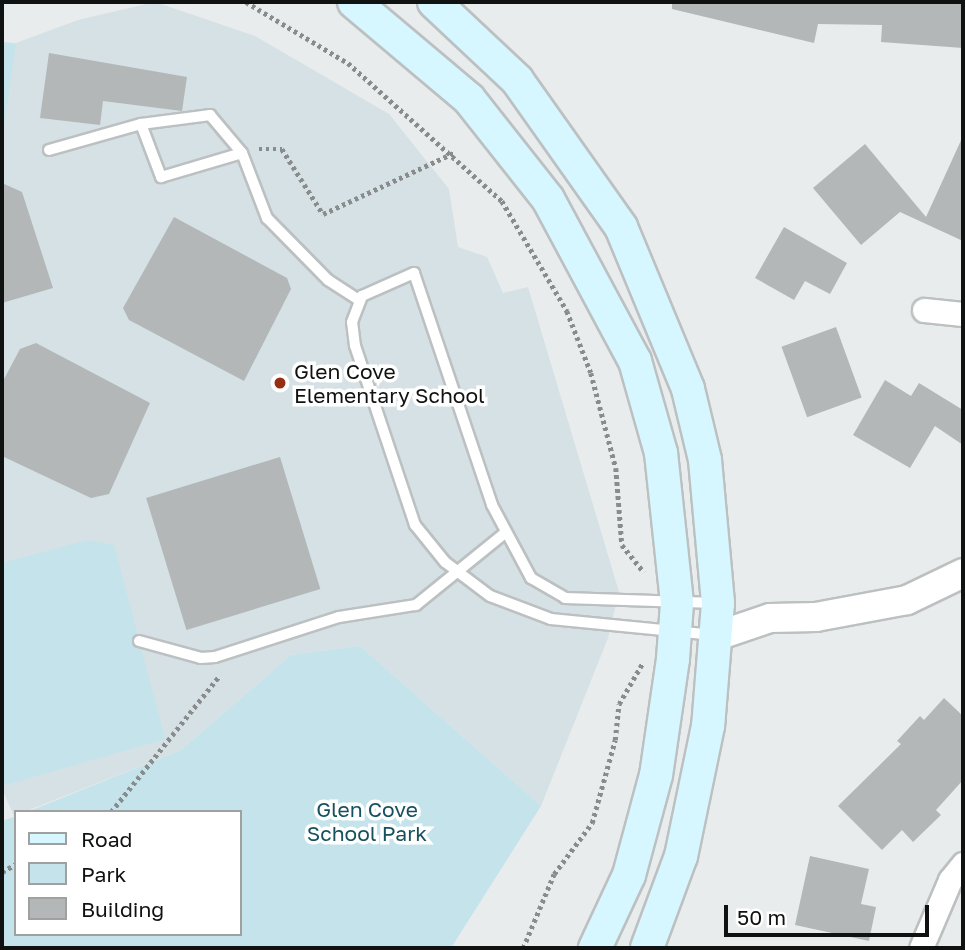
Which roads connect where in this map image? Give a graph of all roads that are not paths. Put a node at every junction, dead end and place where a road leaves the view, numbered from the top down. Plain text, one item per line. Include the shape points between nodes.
1 (354, 2) edge
2 (434, 2) edge
3 (141, 124) junction
4 (49, 150) dead end
5 (242, 152) junction
6 (359, 300) junction
7 (924, 310) dead end
8 (963, 314) edge
9 (505, 533) junction
10 (456, 570) junction
11 (963, 573) edge
12 (718, 603) junction
13 (663, 617) junction
14 (770, 618) junction
15 (717, 636) junction
16 (139, 641) dead end
17 (963, 864) edge
18 (595, 948) edge
19 (646, 948) edge
20 (921, 948) edge

1 - 13 main road via 469,99 548,199 585,261 635,361 661,453
2 - 12 main road via 517,80 621,228 688,389 705,460
3 - 4 lane
3 - 5 lane via 210,115
3 - 5 lane via 161,177
5 - 6 lane via 267,218 328,280
6 - 9 lane via 414,273
6 - 10 lane via 352,322 355,346 415,525
7 - 8 street
9 - 10 lane
9 - 13 lane via 531,579 565,598
10 - 13 lane via 514,608 551,619
10 - 16 lane via 430,599 416,605 339,617 215,657 201,658
11 - 14 street via 907,600 816,617
12 - 13 lane
12 - 14 street
12 - 15 main road
13 - 15 lane
13 - 18 main road via 656,775 629,875
14 - 15 street
15 - 19 main road via 708,726 681,856
17 - 20 street via 950,880

